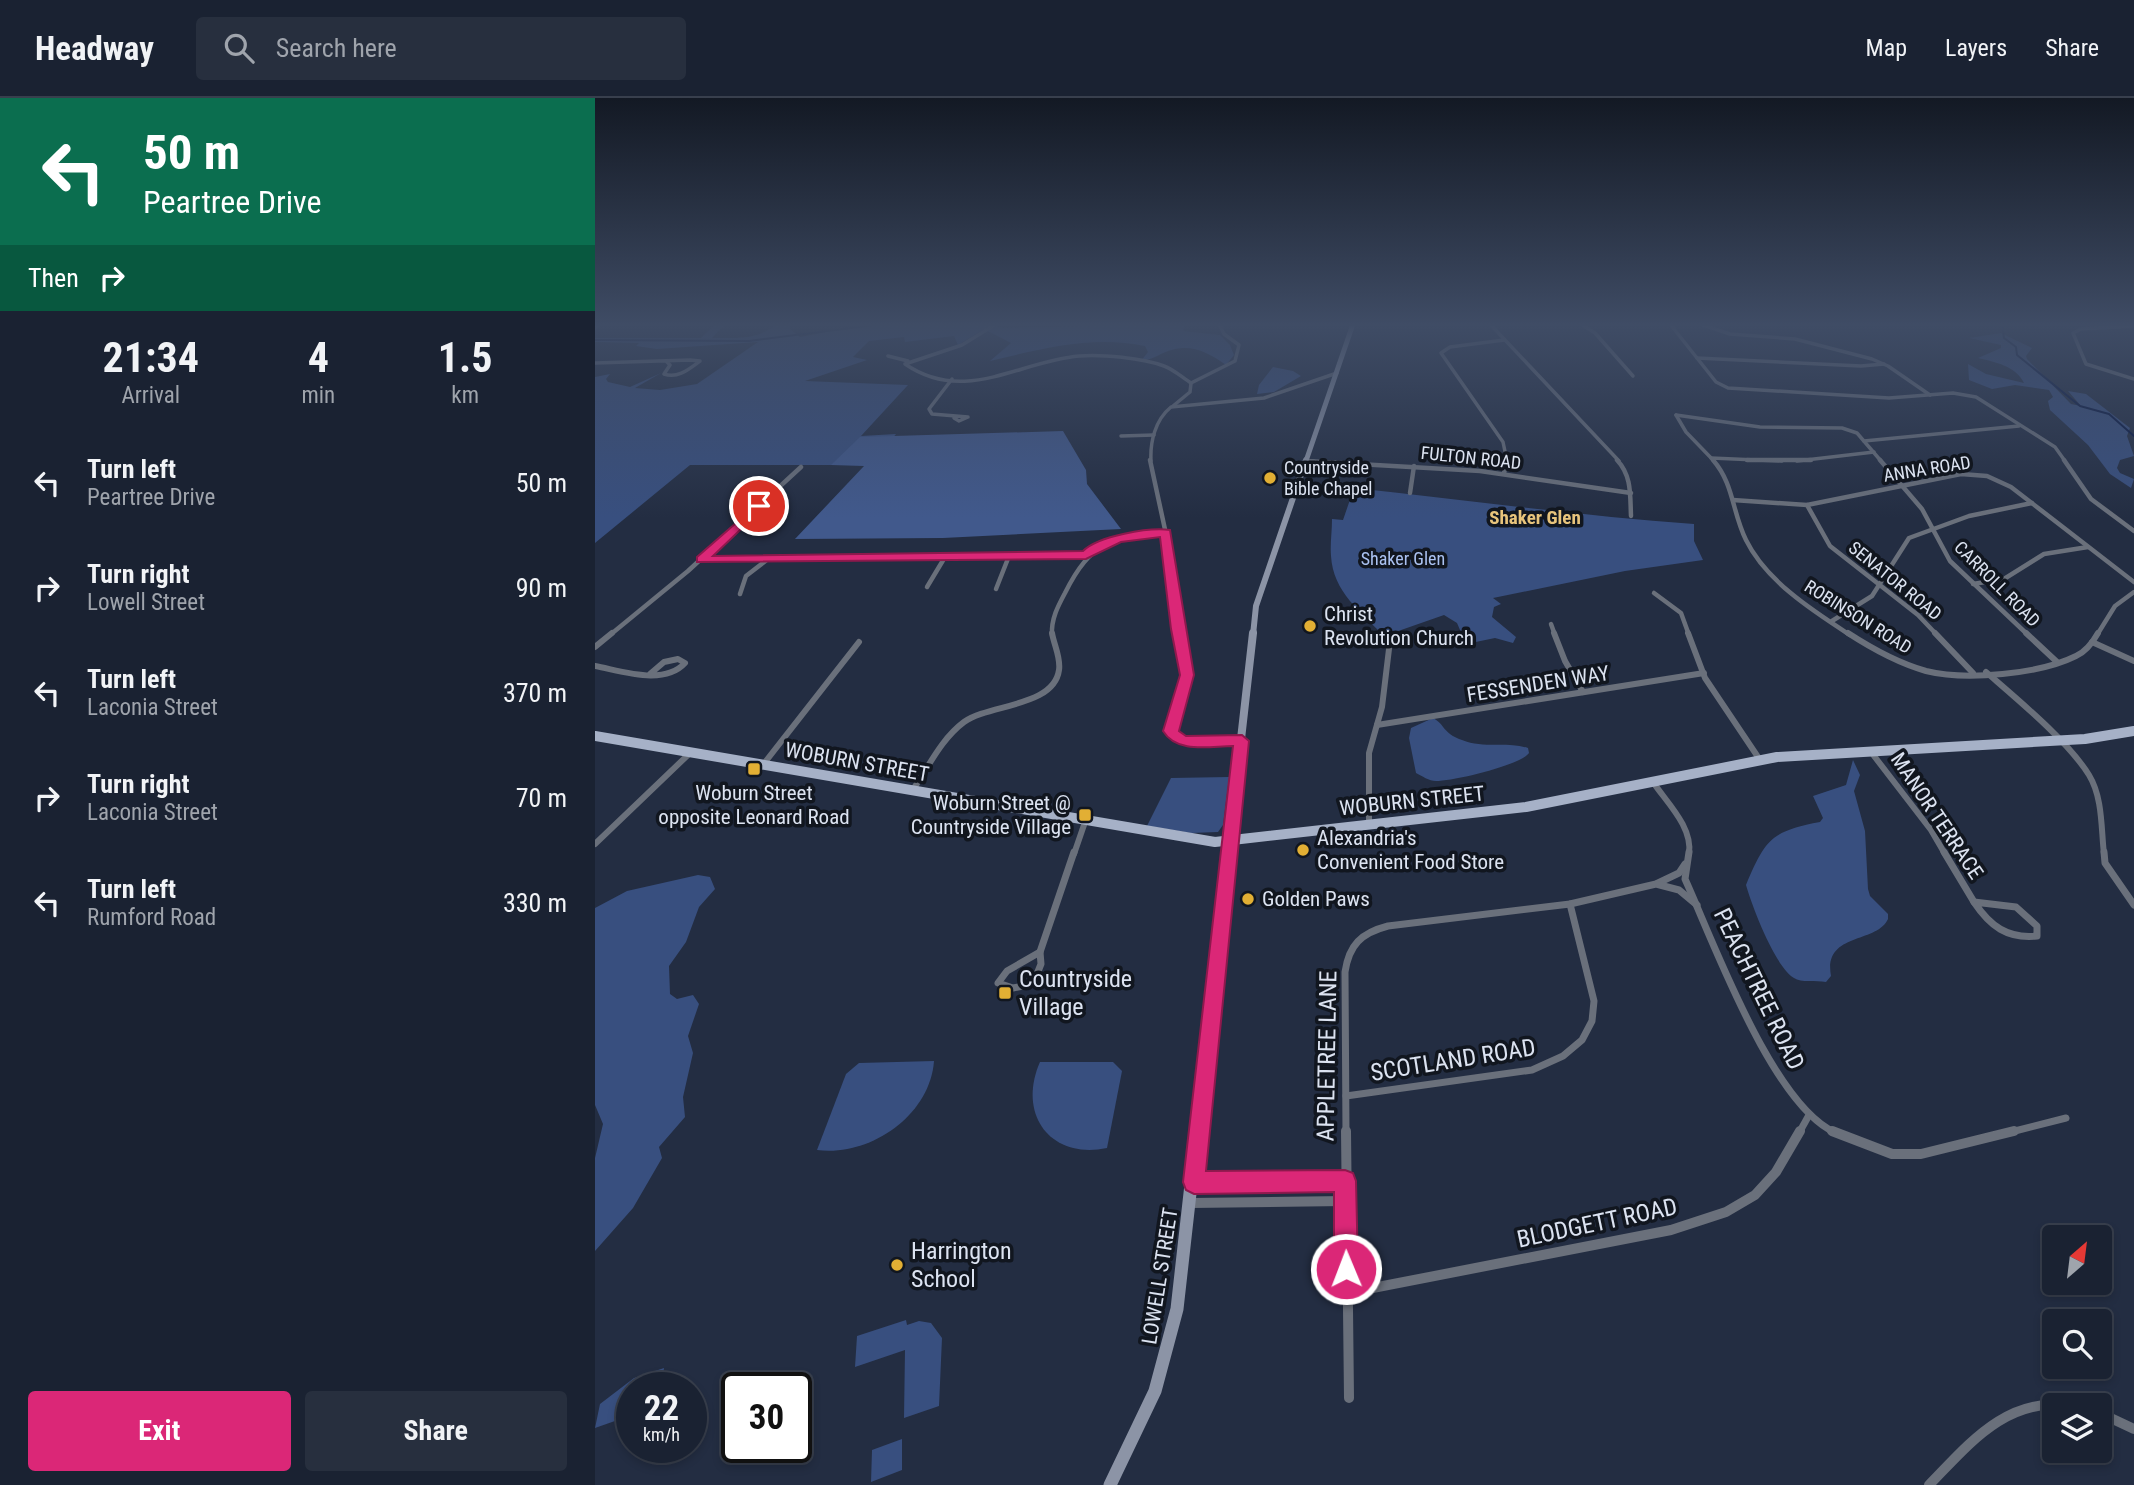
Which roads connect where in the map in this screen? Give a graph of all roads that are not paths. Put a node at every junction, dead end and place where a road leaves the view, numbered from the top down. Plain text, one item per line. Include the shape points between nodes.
1 (944, 389) edge
2 (1191, 389) edge
3 (1291, 389) edge
4 (1331, 389) edge
5 (1466, 389) edge
6 (1550, 389) edge
7 (1738, 389) edge
8 (1921, 389) edge
9 (1930, 395) junction
10 (1171, 407) junction
11 (1676, 415) joint
12 (954, 418) dead end
13 (2019, 426) junction
14 (1154, 435) junction
15 (1121, 436) dead end
16 (1864, 441) junction
17 (1874, 452) junction
18 (1711, 458) junction
19 (1306, 461) junction
20 (1414, 466) junction
21 (801, 467) dead end
22 (1504, 473) junction
23 (1903, 486) junction
24 (1410, 493) dead end
25 (1631, 494) junction
26 (1733, 500) junction
27 (2032, 503) junction
28 (1807, 505) junction
29 (1631, 516) dead end
30 (1932, 528) junction
31 (2134, 531) edge
32 (1166, 533) junction
33 (2088, 547) junction
34 (1086, 555) junction
35 (1009, 556) junction
36 (945, 557) junction
37 (770, 558) junction
38 (701, 559) junction
39 (2134, 582) edge
40 (1973, 584) junction
41 (1880, 585) junction
42 (927, 587) dead end
43 (996, 589) dead end
44 (2134, 592) edge
45 (1654, 593) dead end
46 (740, 594) dead end
47 (1832, 621) junction
48 (1551, 624) dead end
49 (859, 642) dead end
50 (2092, 642) junction
51 (595, 647) edge
52 (1389, 649) dead end
53 (2057, 662) junction
54 (2134, 662) edge
55 (595, 666) edge
56 (1986, 672) junction
57 (1704, 673) junction
58 (1973, 673) junction
59 (650, 674) junction
60 (1583, 692) junction
61 (1377, 725) junction
62 (2134, 731) edge
63 (595, 736) edge
64 (2058, 740) junction
65 (1242, 741) junction
66 (1870, 749) junction
67 (690, 753) junction
68 (1760, 760) junction
69 (762, 766) junction
70 (1653, 782) junction
71 (912, 791) junction
72 (1085, 822) junction
73 (1369, 825) junction
74 (1230, 841) junction
75 (595, 844) edge
76 (1685, 864) junction
77 (1656, 884) junction
78 (1974, 902) junction
79 (1570, 904) junction
80 (1697, 905) junction
81 (2134, 905) edge
82 (1040, 952) junction
83 (1346, 1096) junction
84 (1809, 1115) junction
85 (2066, 1118) dead end
86 (1345, 1181) junction
87 (1194, 1182) junction
88 (1345, 1201) junction
89 (1191, 1203) junction
90 (1347, 1293) junction
91 (1349, 1398) dead end
92 (2042, 1405) edge
93 (2112, 1419) edge
94 (2134, 1429) edge
95 (1110, 1485) edge
96 (1929, 1485) edge

1 - 12 street via 929,408 934,415
2 - 10 street
3 - 10 street via 1264,398
4 - 19 main road, LOWELL STREET
5 - 22 street via 1503,442 1508,457
6 - 25 street via 1626,468
7 - 9 street via 1889,398
8 - 9 street
9 - 13 street via 1976,397
10 - 14 street via 1162,414
11 - 16 street, CARROLL ROAD via 1760,427 1842,428
11 - 18 street, ROBINSON ROAD
13 - 16 street
13 - 31 street via 2057,449 2091,499
14 - 15 street
14 - 32 street via 1151,473
16 - 17 street, CARROLL ROAD
17 - 18 street via 1793,462
17 - 23 street, CARROLL ROAD
18 - 26 street, ROBINSON ROAD via 1728,481
19 - 20 street, FULTON ROAD
19 - 65 main road, LOWELL STREET via 1256,607
20 - 22 street, FULTON ROAD
20 - 24 street
21 - 38 street
22 - 25 street, FULTON ROAD
23 - 27 street, ANNA ROAD via 1961,474 1981,475 2004,482
23 - 28 street, ANNA ROAD
23 - 30 street, CARROLL ROAD
25 - 29 street
26 - 28 street, ANNA ROAD
26 - 47 street, ROBINSON ROAD via 1755,554 1783,584
27 - 30 street
27 - 33 street, ANNA ROAD
28 - 41 street, SENATOR ROAD via 1827,542
30 - 40 street, CARROLL ROAD via 1946,556
30 - 41 street via 1905,541
32 - 34 street via 1119,538
32 - 65 street via 1187,675 1171,731 1185,741
33 - 39 street, ANNA ROAD
33 - 40 street via 2044,554 2004,579
34 - 35 street
34 - 71 street via 1053,617 1052,633 1061,663 1053,683 1027,701 968,720
35 - 36 street
35 - 43 street
36 - 37 street
36 - 42 street
37 - 38 street
37 - 46 street via 746,576
38 - 51 street
40 - 53 street, CARROLL ROAD
41 - 47 street via 1859,607
41 - 58 street, SENATOR ROAD via 1927,623
44 - 50 street, ROBINSON ROAD via 2115,602
45 - 57 street via 1681,613
47 - 58 street, ROBINSON ROAD via 1911,666
48 - 60 street
49 - 69 street
50 - 53 street, ROBINSON ROAD via 2081,653
50 - 54 street
52 - 61 street
53 - 56 street, ROBINSON ROAD
55 - 59 street
56 - 58 street, ROBINSON ROAD
56 - 64 street
57 - 60 street, FESSENDEN WAY
57 - 68 street
59 - 59 street via 670,675 685,663 669,660
60 - 61 street, FESSENDEN WAY
61 - 73 street via 1367,778
62 - 64 main road, WOBURN STREET
63 - 67 main road, WOBURN STREET
64 - 66 main road, WOBURN STREET
64 - 81 street via 2095,787 2105,863
65 - 74 main road, LOWELL STREET
66 - 68 main road, WOBURN STREET
66 - 78 street, MANOR TERRACE via 1931,830
67 - 69 main road, WOBURN STREET
67 - 75 street
68 - 70 main road, WOBURN STREET
69 - 71 main road, WOBURN STREET
70 - 73 main road, WOBURN STREET via 1526,807
70 - 76 street, PEACHTREE ROAD via 1683,826 1690,846
71 - 72 main road, WOBURN STREET
72 - 74 main road, WOBURN STREET via 1199,841
72 - 82 street
73 - 74 main road, WOBURN STREET
74 - 87 main road, LOWELL STREET
76 - 77 street, APPLETREE LANE via 1679,873
76 - 80 street, PEACHTREE ROAD via 1685,879
77 - 79 street, APPLETREE LANE
77 - 80 street via 1679,890
78 - 78 street, MANOR TERRACE via 1994,929 2038,936 2037,926 2016,907
79 - 83 street, APPLETREE LANE via 1388,926 1359,938 1348,954
79 - 83 street, SCOTLAND ROAD via 1596,1009 1588,1029 1570,1052 1532,1070
80 - 84 street, PEACHTREE ROAD via 1777,1076
82 - 82 street via 1041,964 1033,984 1013,988 998,983 1007,971
83 - 86 street, APPLETREE LANE
84 - 85 street, PEACHTREE ROAD via 1832,1131 1892,1154 1921,1154
84 - 90 street, BLODGETT ROAD via 1776,1172 1755,1195 1726,1212 1671,1230
86 - 87 street
86 - 88 street, APPLETREE LANE
87 - 89 main road, LOWELL STREET
88 - 89 street
88 - 90 street, APPLETREE LANE
89 - 95 main road, LOWELL STREET via 1167,1353 1144,1418
90 - 91 street, APPLETREE LANE
92 - 96 street via 2017,1410 1987,1427
93 - 94 street

